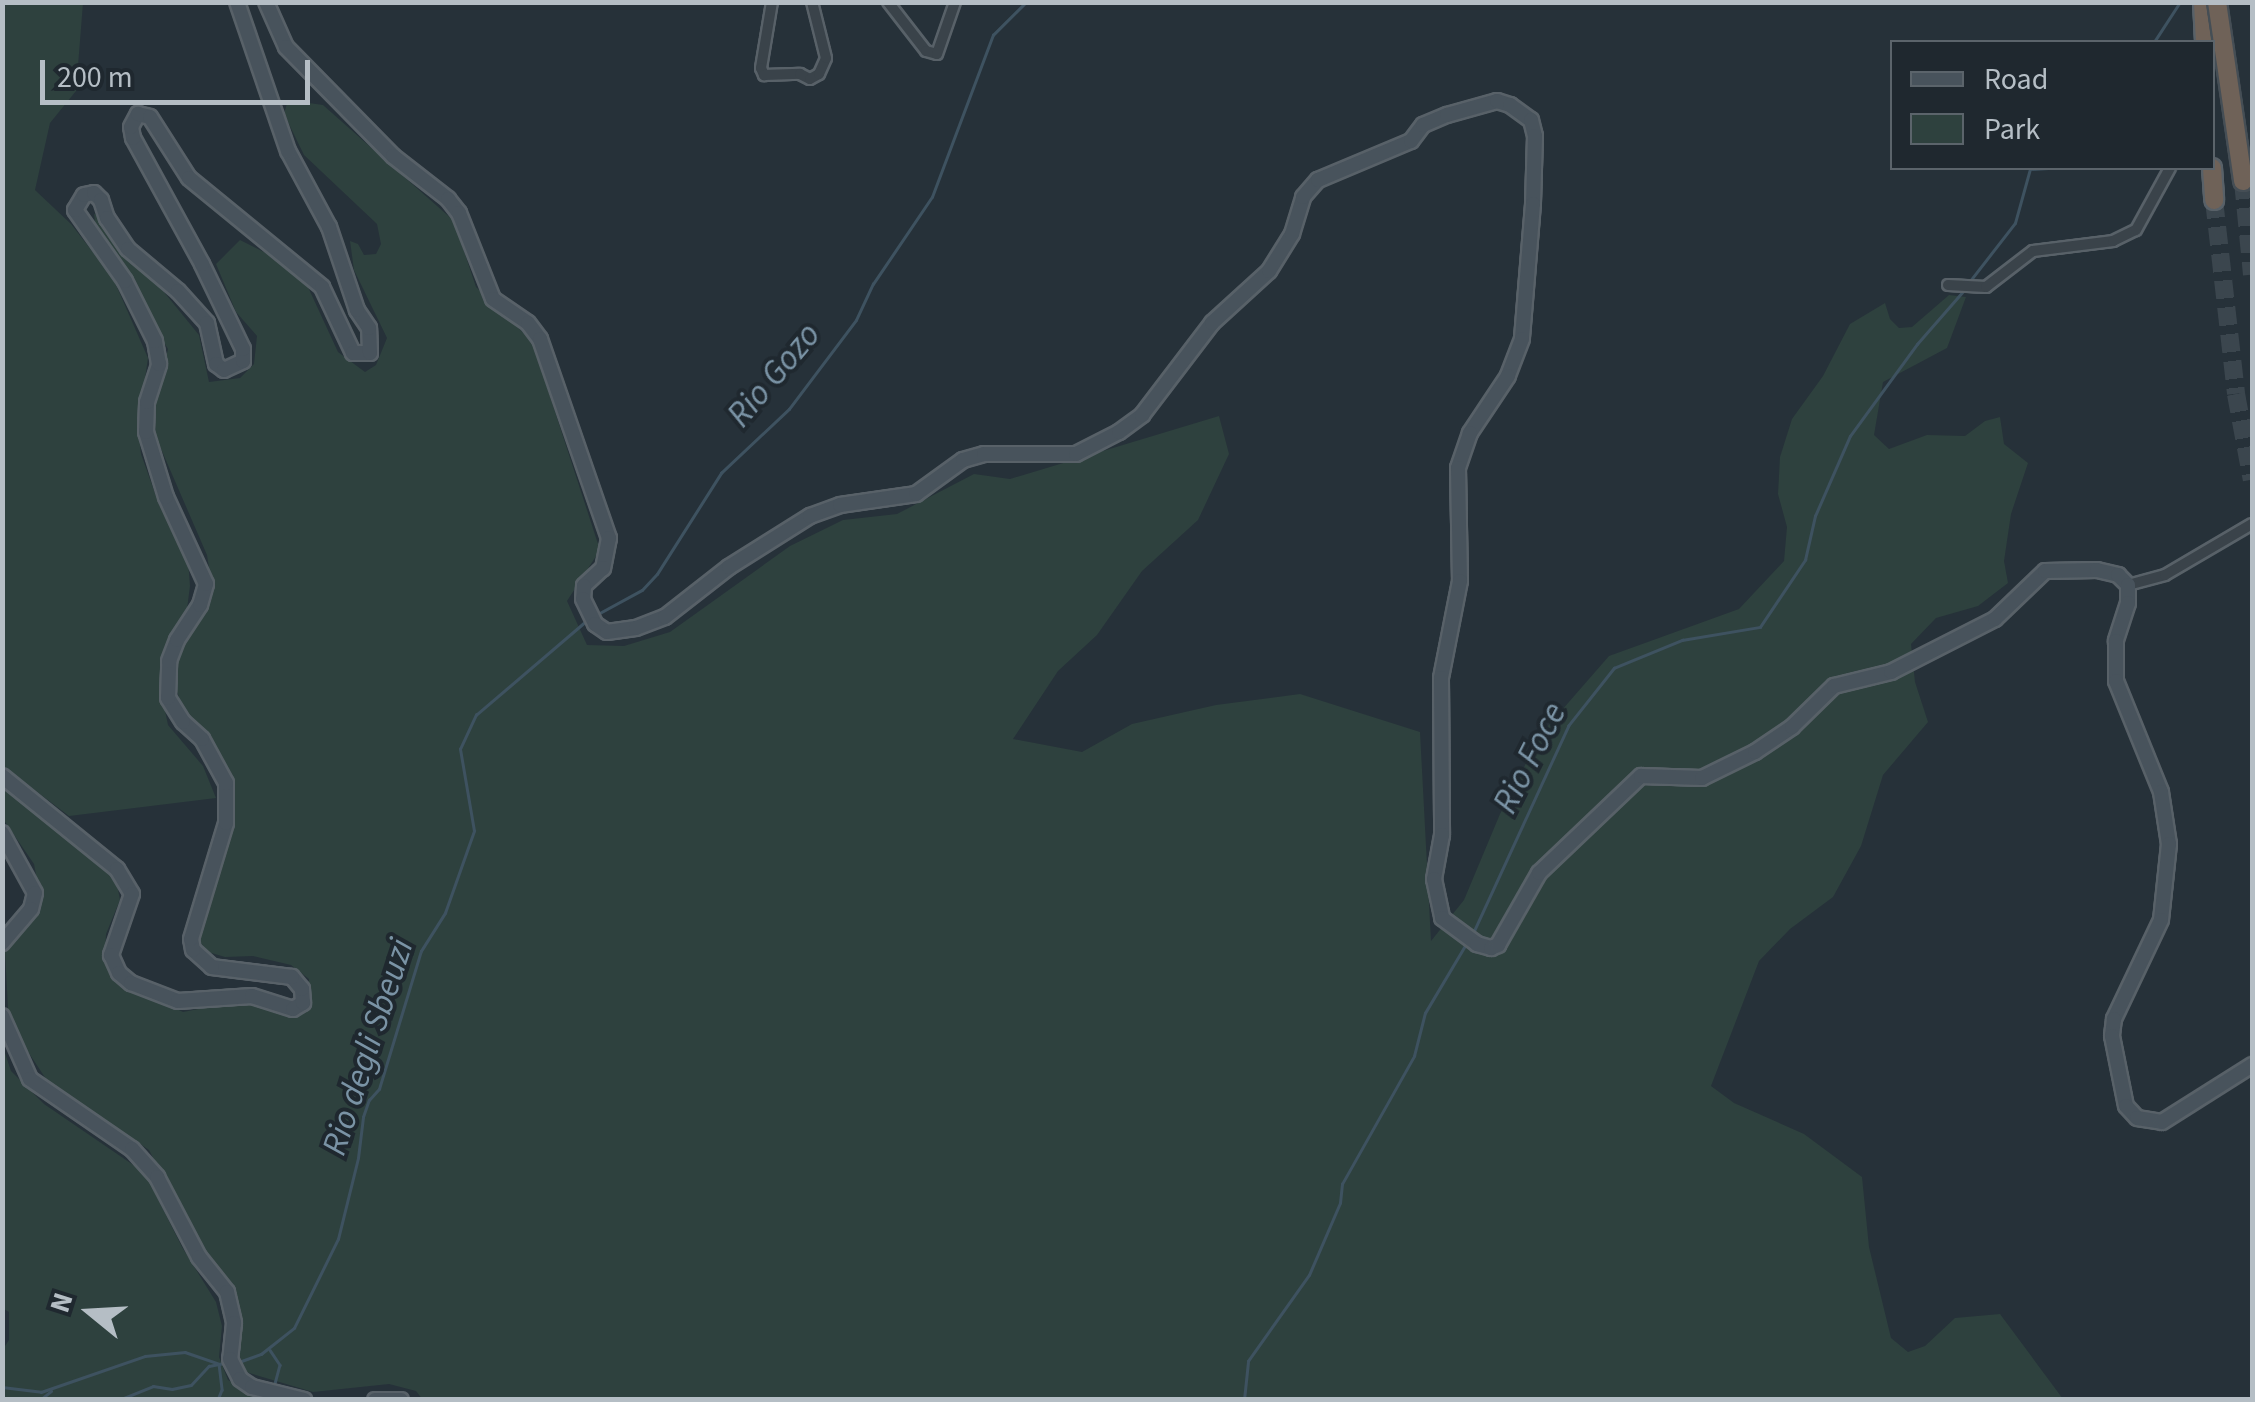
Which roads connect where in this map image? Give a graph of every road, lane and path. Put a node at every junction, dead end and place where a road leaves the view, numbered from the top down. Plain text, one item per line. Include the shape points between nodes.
1 (237, 2) edge
2 (266, 2) edge
3 (772, 2) edge
4 (812, 2) edge
5 (888, 2) edge
6 (955, 2) edge
7 (2203, 2) edge
8 (2220, 2) edge
9 (2204, 40) edge
10 (2214, 40) edge
11 (2169, 170) edge
12 (2212, 170) edge
13 (2243, 181) dead end
14 (2214, 200) tunnel mouth
15 (1948, 285) dead end
16 (2252, 524) edge
17 (2128, 585) junction
18 (2, 776) edge
19 (2, 833) edge
20 (2, 943) edge
21 (2, 1016) edge
22 (2252, 1065) edge
23 (296, 1398) edge
24 (375, 1400) edge
25 (401, 1400) edge

1 - 18 main road via 288,151 329,226 368,328 370,353 352,353 322,287 189,178 158,125 138,114 134,138 243,360 224,370 216,364 207,323 128,249 94,193 74,210 125,282 155,341 159,364 146,432 206,584 169,661 168,698 226,783 226,823 193,950 212,967 292,977 303,1002 293,1009 252,996 178,1001 131,983 112,956 132,894 117,869
2 - 17 main road via 286,47 459,213 493,299 540,339 608,538 603,568 584,586 586,607 607,632 666,617 764,542 840,504 916,494 963,460 984,454 1076,454 1120,432 1142,416 1212,323 1269,271 1292,234 1303,197 1318,180 1411,140 1423,125 1497,101 1531,120 1522,339 1458,468 1460,581 1441,678 1442,836 1435,900 1442,918 1477,944 1498,945 1539,872 1641,776 1702,778 1755,752 1834,686 1891,672 1995,618 2045,572 2097,570
3 - 4 street via 764,76 810,78 826,58
5 - 6 street via 926,52 937,54
7 - 9 highway
8 - 10 street
8 - 13 highway, bridge
11 - 15 street via 2136,230 2112,241 2033,251 1986,286
12 - 14 highway
16 - 17 street via 2165,575
17 - 22 main road via 2114,651 2116,682 2161,792 2170,844 2161,920 2114,1019 2122,1092 2128,1112 2162,1122
19 - 20 main road via 35,892 31,909
21 - 23 main road via 30,1079 150,1167 198,1257 227,1292 234,1371 263,1390
24 - 25 main road

